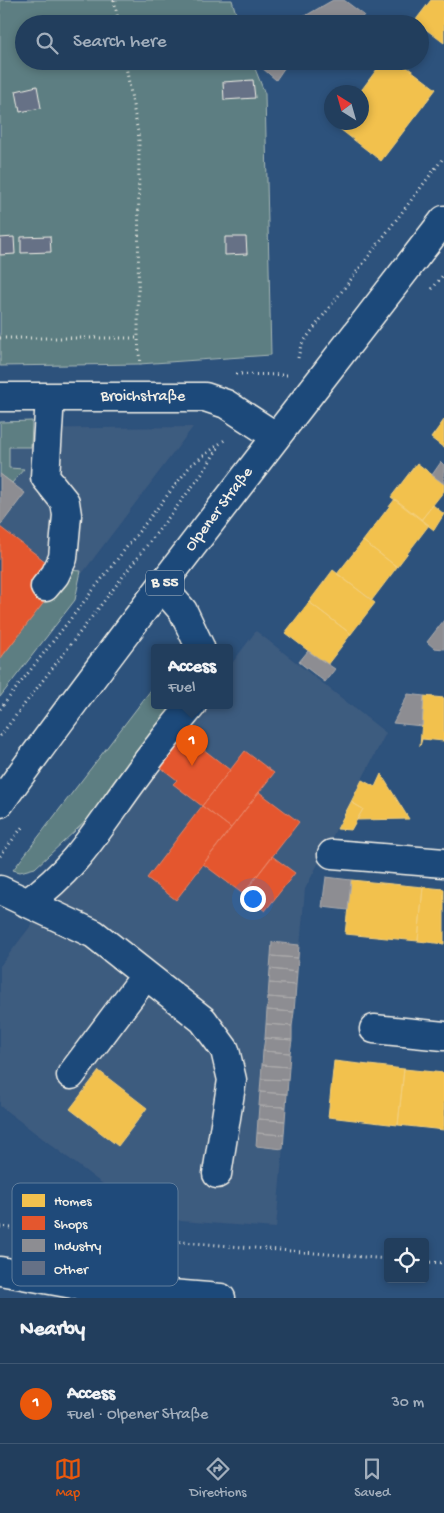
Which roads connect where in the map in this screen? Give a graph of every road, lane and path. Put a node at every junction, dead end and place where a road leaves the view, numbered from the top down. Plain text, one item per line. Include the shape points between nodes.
1 (114, 0) edge
2 (117, 15) edge
3 (128, 70) edge
4 (444, 157) edge
5 (444, 220) edge
6 (0, 338) edge
7 (138, 338) junction
8 (297, 360) dead end
9 (152, 396) junction
10 (0, 397) edge
11 (50, 397) junction
12 (275, 436) junction
13 (45, 587) dead end
14 (162, 587) junction
15 (199, 644) edge
16 (0, 708) edge
17 (189, 709) edge
18 (0, 736) edge
19 (0, 803) edge
20 (332, 854) dead end
21 (444, 863) edge
22 (0, 890) edge
23 (27, 903) junction
24 (146, 975) junction
25 (374, 1029) dead end
26 (444, 1036) edge
27 (71, 1075) dead end
28 (217, 1174) dead end
29 (178, 1242) edge
30 (384, 1260) edge
31 (429, 1262) edge
32 (444, 1263) edge
33 (84, 1286) edge
34 (221, 1298) edge

1 - 2 path
3 - 7 path via 139,138
4 - 8 path via 302,345
5 - 12 main road, Olpener Straße / B 55
6 - 7 path
7 - 9 path via 139,364 146,373
9 - 11 main road, Broichstraße
9 - 12 main road, Broichstraße via 213,399
10 - 11 main road, Broichstraße
11 - 13 main road via 45,476 65,502 67,515 62,558
12 - 14 main road, Olpener Straße / B 55
14 - 15 main road via 183,611
14 - 19 main road, Olpener Straße / B 55
16 - 18 path via 191,464 219,446 202,474
17 - 23 main road via 134,778 78,858 51,886
20 - 21 main road
22 - 23 main road
23 - 24 main road via 94,934
24 - 27 main road
24 - 28 main road via 204,1020 225,1050 232,1080
25 - 26 main road
29 - 30 path
31 - 32 path
33 - 34 main road

